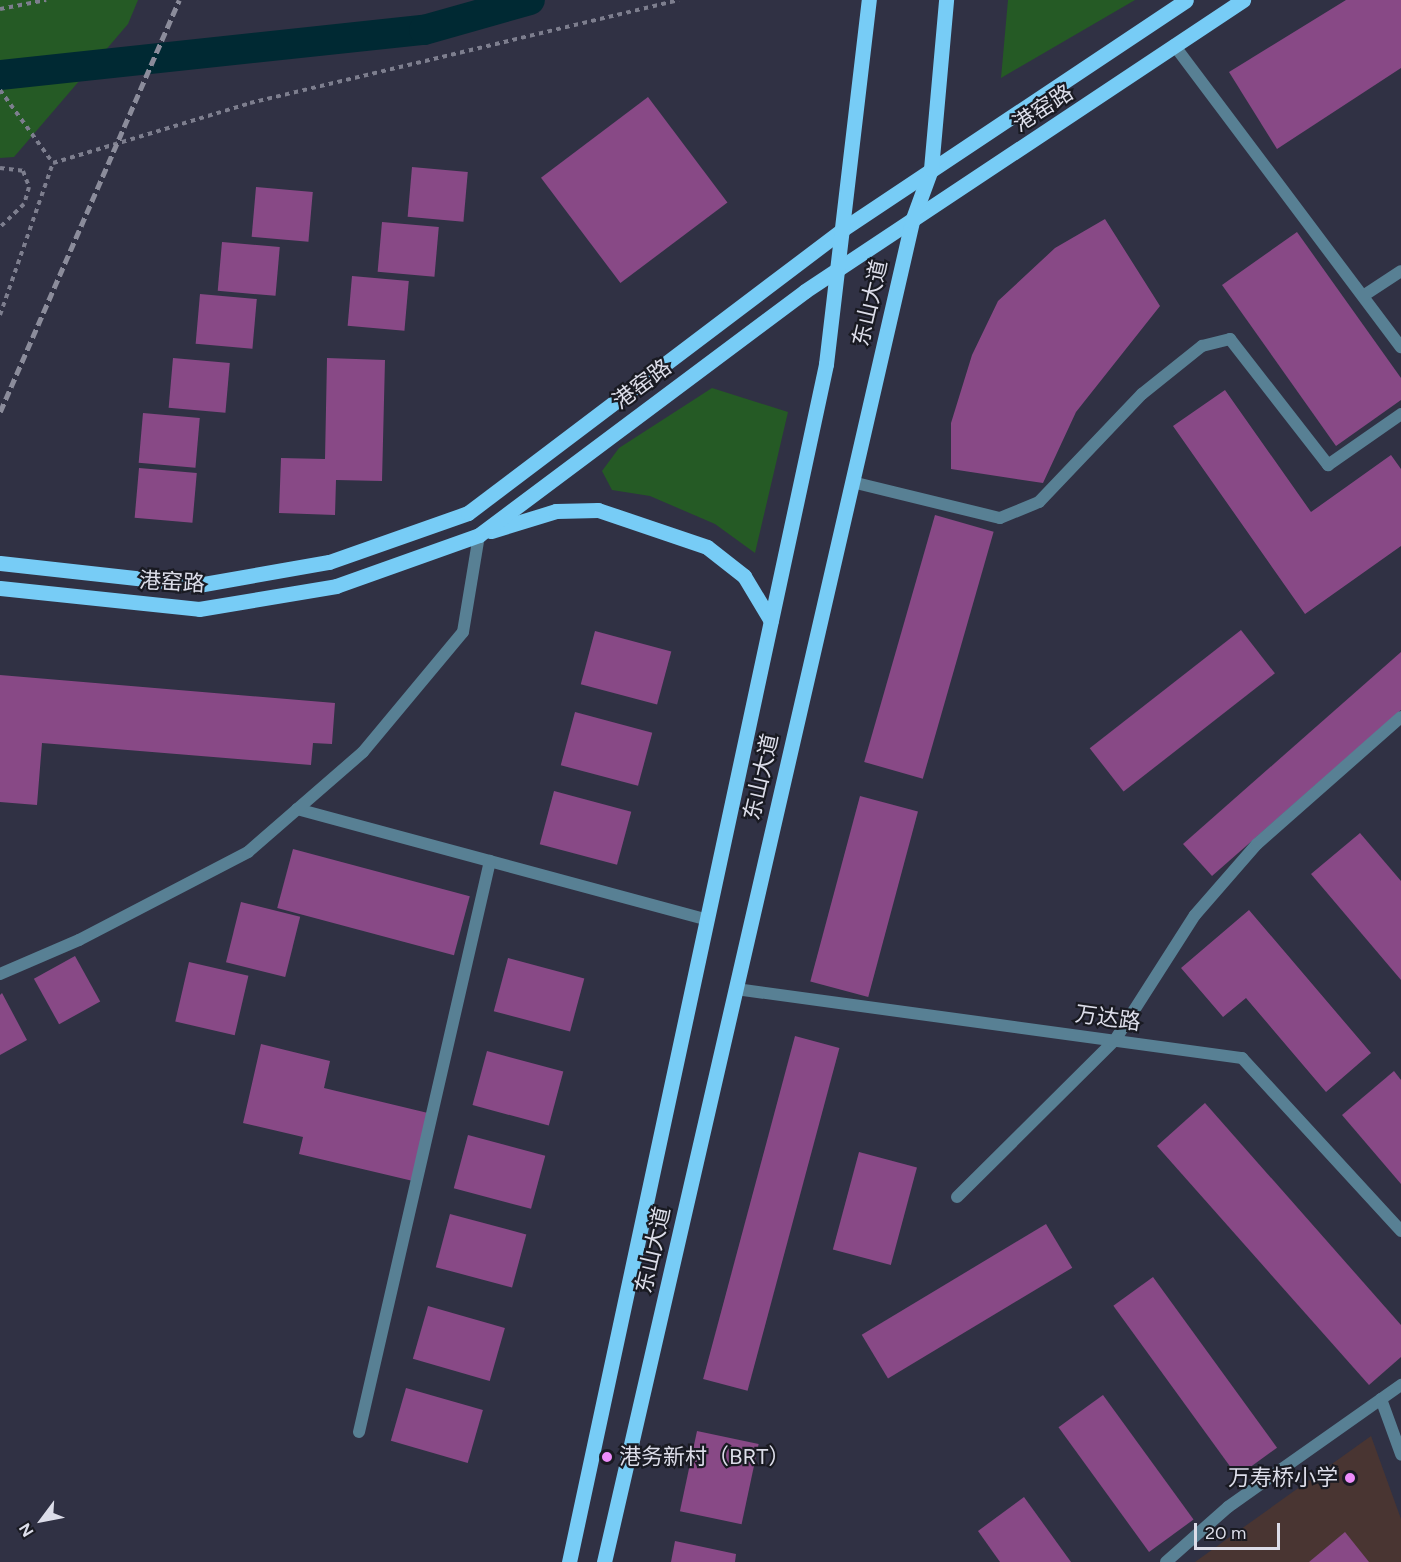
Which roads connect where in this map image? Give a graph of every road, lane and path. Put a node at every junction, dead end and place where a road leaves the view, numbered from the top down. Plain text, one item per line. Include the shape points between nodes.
1 (46, 0) edge
2 (679, 0) edge
3 (869, 0) edge
4 (945, 0) edge
5 (1186, 0) edge
6 (1243, 0) edge
7 (0, 9) edge
8 (1174, 45) junction
9 (0, 90) edge
10 (53, 163) junction
11 (0, 168) edge
12 (931, 169) junction
13 (912, 221) junction
14 (0, 227) edge
15 (843, 229) junction
16 (841, 268) junction
17 (1401, 271) edge
18 (1363, 296) junction
19 (0, 315) edge
20 (1401, 347) edge
21 (1401, 414) edge
22 (852, 483) junction
23 (479, 535) junction
24 (0, 563) edge
25 (0, 588) edge
26 (771, 621) junction
27 (1401, 717) edge
28 (297, 809) junction
29 (490, 861) junction
30 (707, 920) junction
31 (0, 974) edge
32 (736, 989) junction
33 (1114, 1041) junction
34 (957, 1197) dead end
35 (1401, 1231) edge
36 (1401, 1385) edge
37 (1381, 1400) junction
38 (359, 1432) dead end
39 (1401, 1454) edge
40 (569, 1562) edge
41 (604, 1562) edge
42 (1166, 1562) edge

1 - 7 path
2 - 10 path via 250,103
3 - 15 main road, 东山大道 via 849,135
4 - 12 main road, 东山大道
5 - 12 main road, 港窑路
6 - 8 main road, 港窑路
8 - 13 main road, 港窑路
8 - 18 street
9 - 10 path
10 - 19 path
11 - 14 path via 23,171 29,187 24,204
12 - 13 main road, 东山大道
12 - 15 main road, 港窑路
13 - 16 main road, 港窑路
13 - 22 main road, 东山大道
15 - 16 main road, 东山大道
15 - 24 main road, 港窑路 via 468,513 329,562 198,585
16 - 23 main road, 港窑路
16 - 26 main road, 东山大道
17 - 18 street
18 - 20 street
21 - 22 street via 1328,465 1230,339 1202,346 1142,394 1039,502 1000,518
22 - 32 main road, 东山大道
23 - 25 main road, 港窑路 via 336,586 199,609
23 - 26 main road via 556,511 598,510 707,547 744,576
23 - 28 street via 462,632 363,752
26 - 30 main road, 东山大道
27 - 33 street via 1257,844 1195,915
28 - 29 street
28 - 31 street via 248,852 79,940
29 - 30 street
29 - 38 street
30 - 40 main road, 东山大道
32 - 33 street, 万达路
32 - 41 main road, 东山大道
33 - 34 street
33 - 35 street, 万达路 via 1242,1058
36 - 37 street
37 - 39 street
37 - 42 street via 1228,1507

